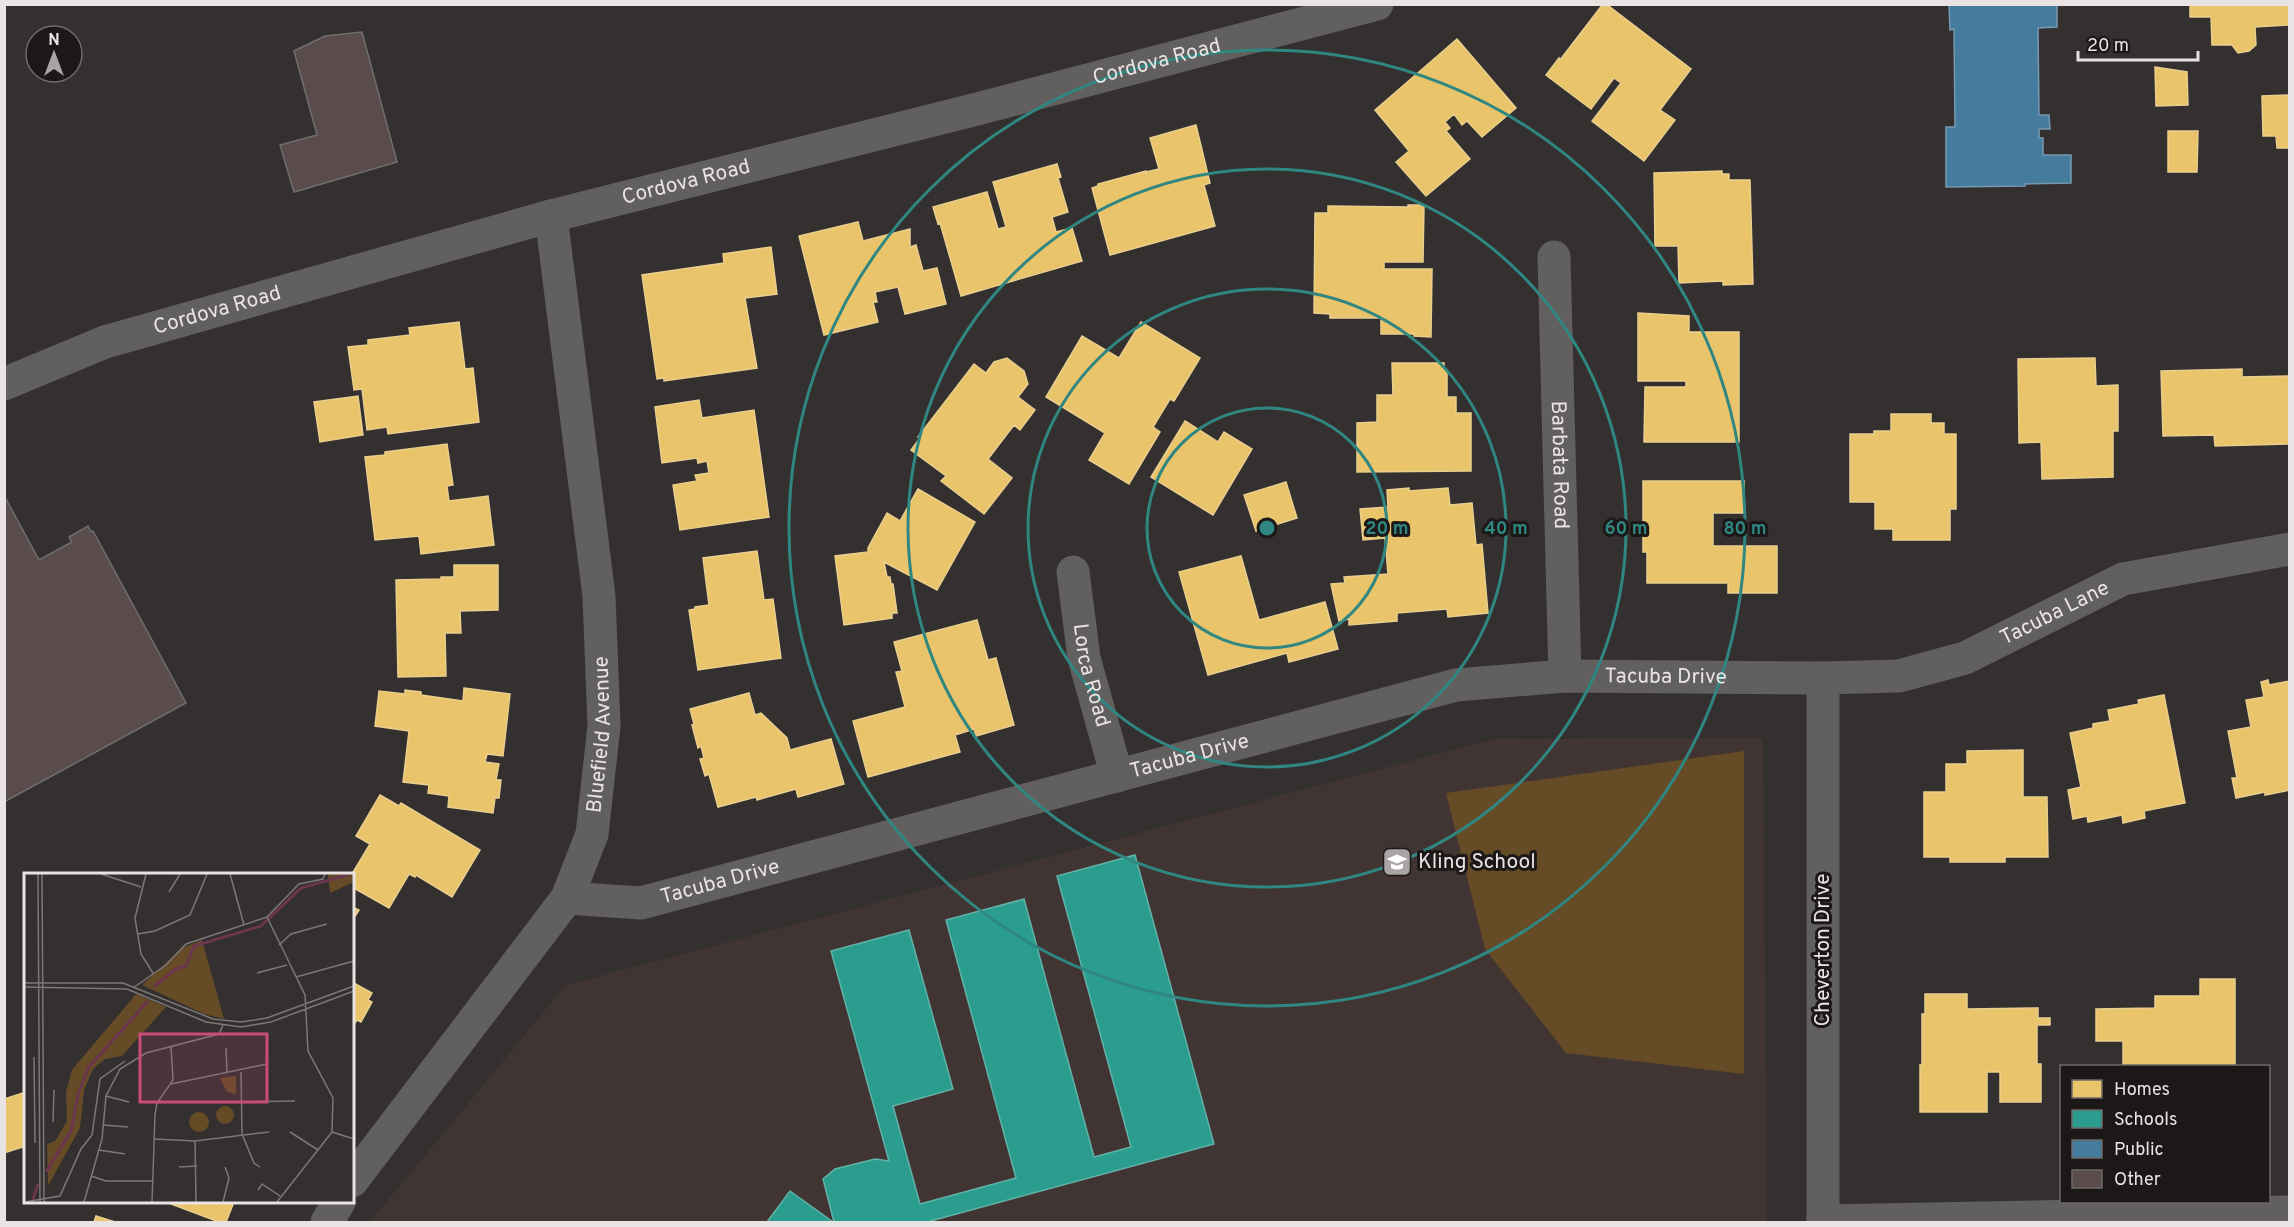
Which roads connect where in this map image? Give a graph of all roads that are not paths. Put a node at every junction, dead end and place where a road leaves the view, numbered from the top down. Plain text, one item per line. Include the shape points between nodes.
1 (1377, 4) edge
2 (551, 216) junction
3 (1554, 257) dead end
4 (4, 384) edge
5 (2289, 549) edge
6 (1073, 572) dead end
7 (1565, 676) junction
8 (1823, 678) junction
9 (1117, 776) junction
10 (567, 898) junction
11 (354, 1178) edge
12 (338, 1203) edge
13 (2289, 1212) edge
14 (327, 1222) edge
15 (1823, 1222) edge

1 - 2 street, Cordova Road
2 - 4 street, Cordova Road via 105,342
2 - 10 street, Bluefield Avenue via 599,596 604,726 592,834
3 - 7 street, Barbata Road
5 - 8 street, Tacuba Lane via 2123,579 1965,658 1899,676
6 - 9 street, Lorca Road via 1084,658
7 - 8 street, Tacuba Drive
7 - 9 street, Tacuba Drive via 1456,685
8 - 15 street, Cheverton Drive
9 - 10 street, Tacuba Drive via 641,903
10 - 11 street, Bluefield Avenue
12 - 14 street
13 - 15 street

